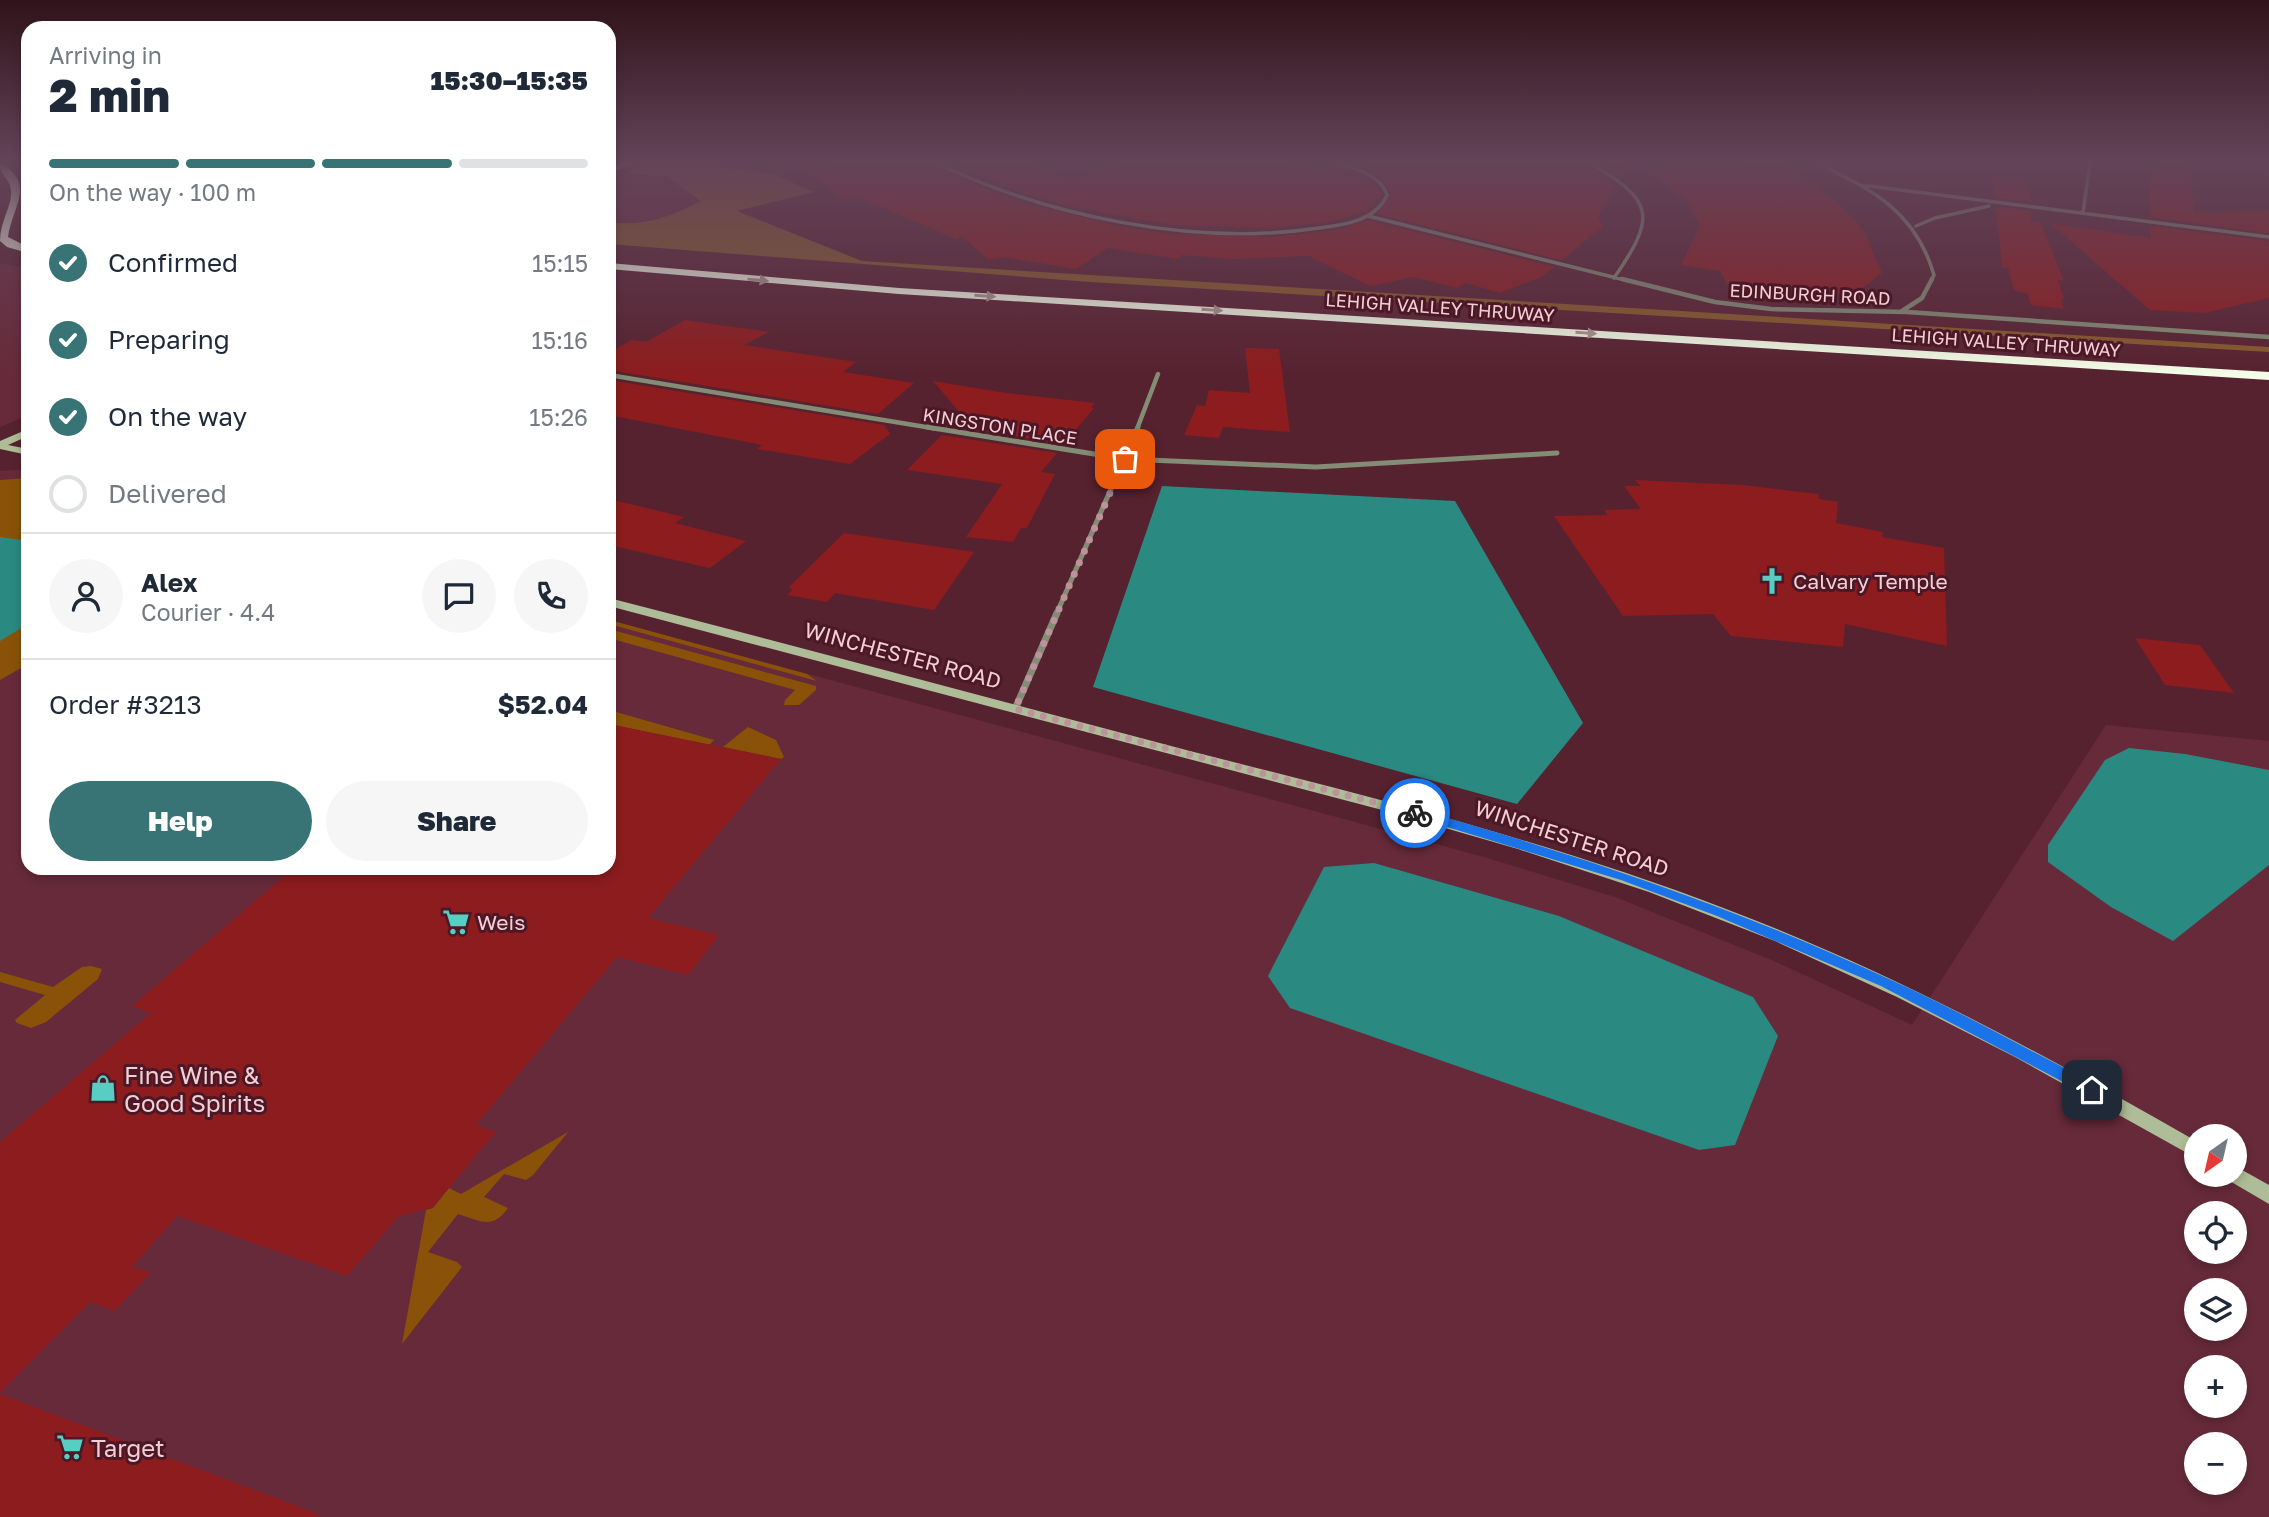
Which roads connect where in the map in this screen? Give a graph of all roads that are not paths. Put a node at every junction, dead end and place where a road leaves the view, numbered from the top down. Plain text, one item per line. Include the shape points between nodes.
1 (4, 233) edge
2 (1435, 233) edge
3 (1642, 233) edge
4 (1918, 233) edge
5 (2236, 233) edge
6 (2269, 237) edge
7 (21, 248) edge
8 (616, 254) edge
9 (616, 266) edge
10 (1614, 278) junction
11 (1437, 311) dead end
12 (1897, 312) junction
13 (2269, 337) edge
14 (1158, 374) dead end
15 (616, 376) edge
16 (2269, 376) edge
17 (21, 436) edge
18 (0, 446) edge
19 (21, 450) edge
20 (1557, 453) dead end
21 (1125, 459) junction
22 (616, 604) edge
23 (1015, 709) junction
24 (2184, 1143) edge
25 (2247, 1181) edge
26 (2269, 1195) edge

1 - 7 highway via 3,239
2 - 10 street, EDINBURGH ROAD
3 - 10 street
4 - 12 street via 1934,275 1922,298
5 - 6 street
8 - 11 highway, LEHIGH VALLEY THRUWAY via 841,274
9 -> 16 highway, LEHIGH VALLEY THRUWAY via 875,289
10 - 12 street, EDINBURGH ROAD via 1739,306
12 - 13 street, EDINBURGH ROAD
14 - 21 street
15 - 21 street, KINGSTON PLACE
17 - 18 street
18 - 19 street
20 - 21 street, KINGSTON PLACE via 1316,467
21 - 23 street
22 - 23 street, WINCHESTER ROAD
23 - 24 street, WINCHESTER ROAD via 1441,820 1698,904 1885,983 1979,1029
25 - 26 street

